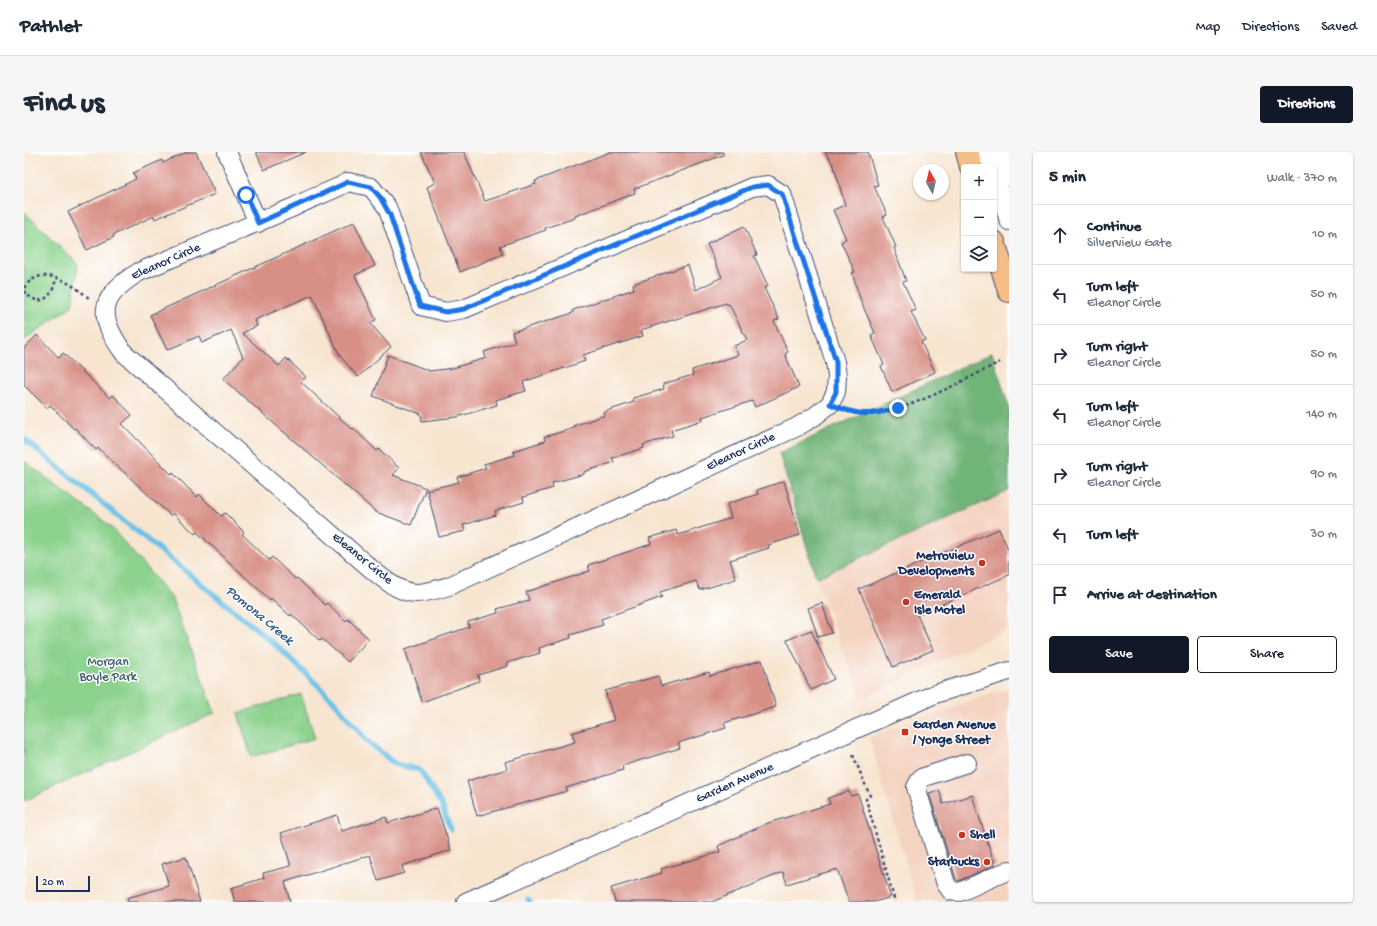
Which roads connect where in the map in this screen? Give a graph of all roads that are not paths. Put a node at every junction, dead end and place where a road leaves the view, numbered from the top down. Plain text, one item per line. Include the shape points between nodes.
1 (227, 152) edge
2 (967, 152) edge
3 (987, 152) edge
4 (1001, 152) edge
5 (970, 164) edge
6 (991, 164) edge
7 (1009, 177) edge
8 (997, 183) edge
9 (1009, 221) edge
10 (258, 223) junction
11 (997, 252) edge
12 (1009, 291) edge
13 (1008, 670) edge
14 (967, 763) dead end
15 (1009, 870) edge
16 (466, 902) edge

1 - 10 street
2 - 5 main road
3 - 6 street
4 - 7 street
8 - 9 street
10 - 10 street, Eleanor Circle via 348,182 371,187 390,215 420,306 446,312 464,309 752,187 768,185 782,194 836,362 836,392 830,404 797,427 449,586 414,593 397,587 362,561 124,353 108,328 107,301 121,283
11 - 12 main road
13 - 16 street, Garden Avenue via 935,694
14 - 15 street via 921,778 916,787 946,884 951,891 960,892

